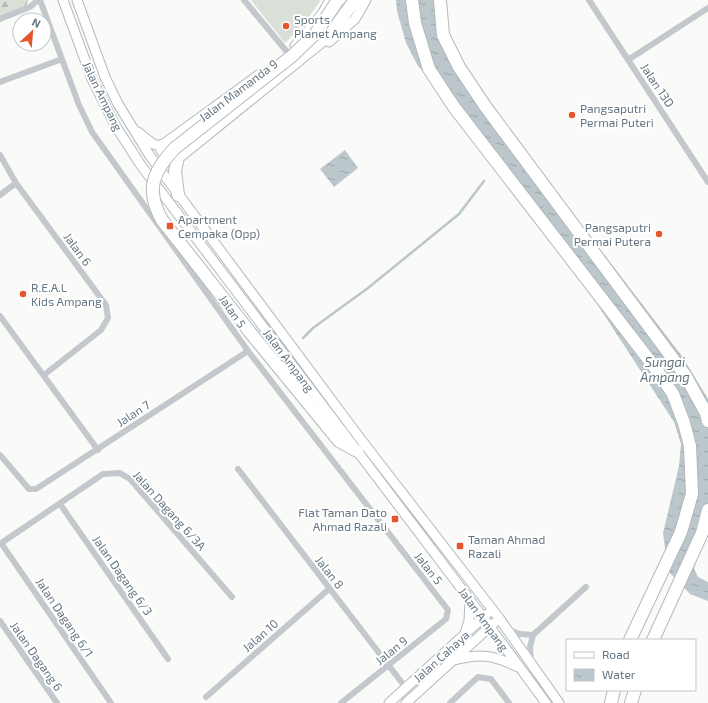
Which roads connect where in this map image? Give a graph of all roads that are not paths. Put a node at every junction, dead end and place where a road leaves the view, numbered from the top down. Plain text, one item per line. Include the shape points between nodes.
1 (39, 0) edge
2 (63, 0) edge
3 (77, 0) edge
4 (244, 0) edge
5 (330, 0) edge
6 (338, 0) edge
7 (355, 0) edge
8 (366, 0) edge
9 (412, 0) edge
10 (589, 0) edge
11 (441, 3) edge
12 (708, 8) edge
13 (0, 19) edge
14 (288, 53) junction
15 (62, 59) junction
16 (628, 60) junction
17 (288, 68) junction
18 (0, 82) edge
19 (133, 127) junction
20 (162, 146) junction
21 (0, 155) edge
22 (178, 157) junction
23 (708, 182) edge
24 (16, 184) junction
25 (0, 195) edge
26 (178, 195) junction
27 (0, 316) edge
28 (248, 351) junction
29 (44, 375) junction
30 (708, 421) edge
31 (359, 436) junction
32 (354, 447) junction
33 (98, 450) junction
34 (0, 455) edge
35 (238, 469) dead end
36 (60, 504) junction
37 (708, 510) edge
38 (1, 543) edge
39 (586, 586) dead end
40 (330, 589) junction
41 (232, 597) dead end
42 (470, 600) junction
43 (448, 610) joint
44 (493, 610) junction
45 (483, 618) junction
46 (499, 618) junction
47 (0, 621) edge
48 (490, 626) junction
49 (507, 630) junction
50 (465, 634) junction
51 (533, 635) junction
52 (630, 639) edge
53 (653, 639) edge
54 (168, 659) dead end
55 (452, 661) junction
56 (388, 665) junction
57 (531, 665) junction
58 (520, 667) junction
59 (406, 688) junction
60 (614, 691) edge
61 (635, 691) edge
62 (206, 697) dead end
63 (57, 703) edge
64 (111, 703) edge
65 (342, 703) edge
66 (389, 703) edge
67 (406, 703) edge
68 (450, 703) edge
69 (509, 703) edge
70 (546, 703) edge
71 (559, 703) edge
72 (611, 703) edge
73 (631, 703) edge

1 - 13 street via 30,7
1 - 15 street, Jalan 5
2 - 32 main road, Jalan Ampang via 92,79 115,125 140,164
3 - 19 main road, Jalan Ampang via 105,77
4 - 14 street
5 - 14 main road, Jalan Mamanda 9 via 322,14
6 - 32 highway, bridge via 316,33 292,56 175,148 163,161 154,179 153,198 162,220 249,331 339,441
7 - 17 highway via 330,34
8 - 17 main road via 355,18 326,44
9 - 52 highway via 415,23 429,69 454,108 656,369 673,394 684,423 690,446 692,494 682,532
10 - 16 street, Jalan 13D
11 - 30 highway via 443,35 480,100 685,375
12 - 16 street
14 - 20 main road, Jalan Mamanda 9
15 - 18 street
15 - 28 street, Jalan 5 via 92,132
16 - 23 street, Jalan 13D
17 - 22 highway
19 - 20 main road via 153,144
19 - 26 main road, Jalan Ampang
20 - 22 highway via 164,153
21 - 24 street, Jalan 6
22 - 26 highway via 175,171
24 - 25 street
24 - 29 street, Jalan 6 via 106,305 108,318 101,330
26 - 31 main road, Jalan Ampang
27 - 29 street
28 - 33 street, Jalan 7
28 - 43 street, Jalan 5
29 - 33 street
31 - 32 street
31 - 44 main road, Jalan Ampang
32 - 42 main road, Jalan Ampang
33 - 34 street, Jalan 7 via 36,489 29,489
35 - 40 street, Jalan 8
36 - 38 street, Jalan Dagang 6/3A
36 - 41 street, Jalan Dagang 6/3A via 103,474 120,473 130,479
36 - 54 street, Jalan Dagang 6/3
37 - 53 highway via 702,533
38 - 64 street, Jalan Dagang 6/1
39 - 51 street
40 - 56 street, Jalan 8
40 - 62 street, Jalan 10
42 - 45 main road, Jalan Ampang
42 - 50 main road via 469,621
43 - 56 street, Jalan 9 via 446,620
44 - 45 main road, Jalan Cahaya
44 - 46 main road, Jalan Ampang
45 - 48 main road, Jalan Ampang
45 - 50 main road, Jalan Cahaya
46 - 48 main road, Jalan Cahaya
46 - 49 main road, Jalan Ampang
47 - 63 street, Jalan Dagang 6
48 - 55 main road, Jalan Cahaya
48 - 58 main road, Jalan Ampang
49 - 51 street
49 - 57 main road, Jalan Ampang
50 - 59 main road, Jalan Cahaya
51 - 57 street via 530,647
55 - 58 main road via 480,655 504,660
55 - 67 main road, Jalan Cahaya
56 - 59 street, Jalan 8
56 - 65 street, Jalan 9
57 - 71 main road, Jalan Ampang
58 - 70 main road, Jalan Ampang
59 - 66 main road, Jalan Cahaya
60 - 72 highway
61 - 73 highway
68 - 69 street via 478,677 491,679

